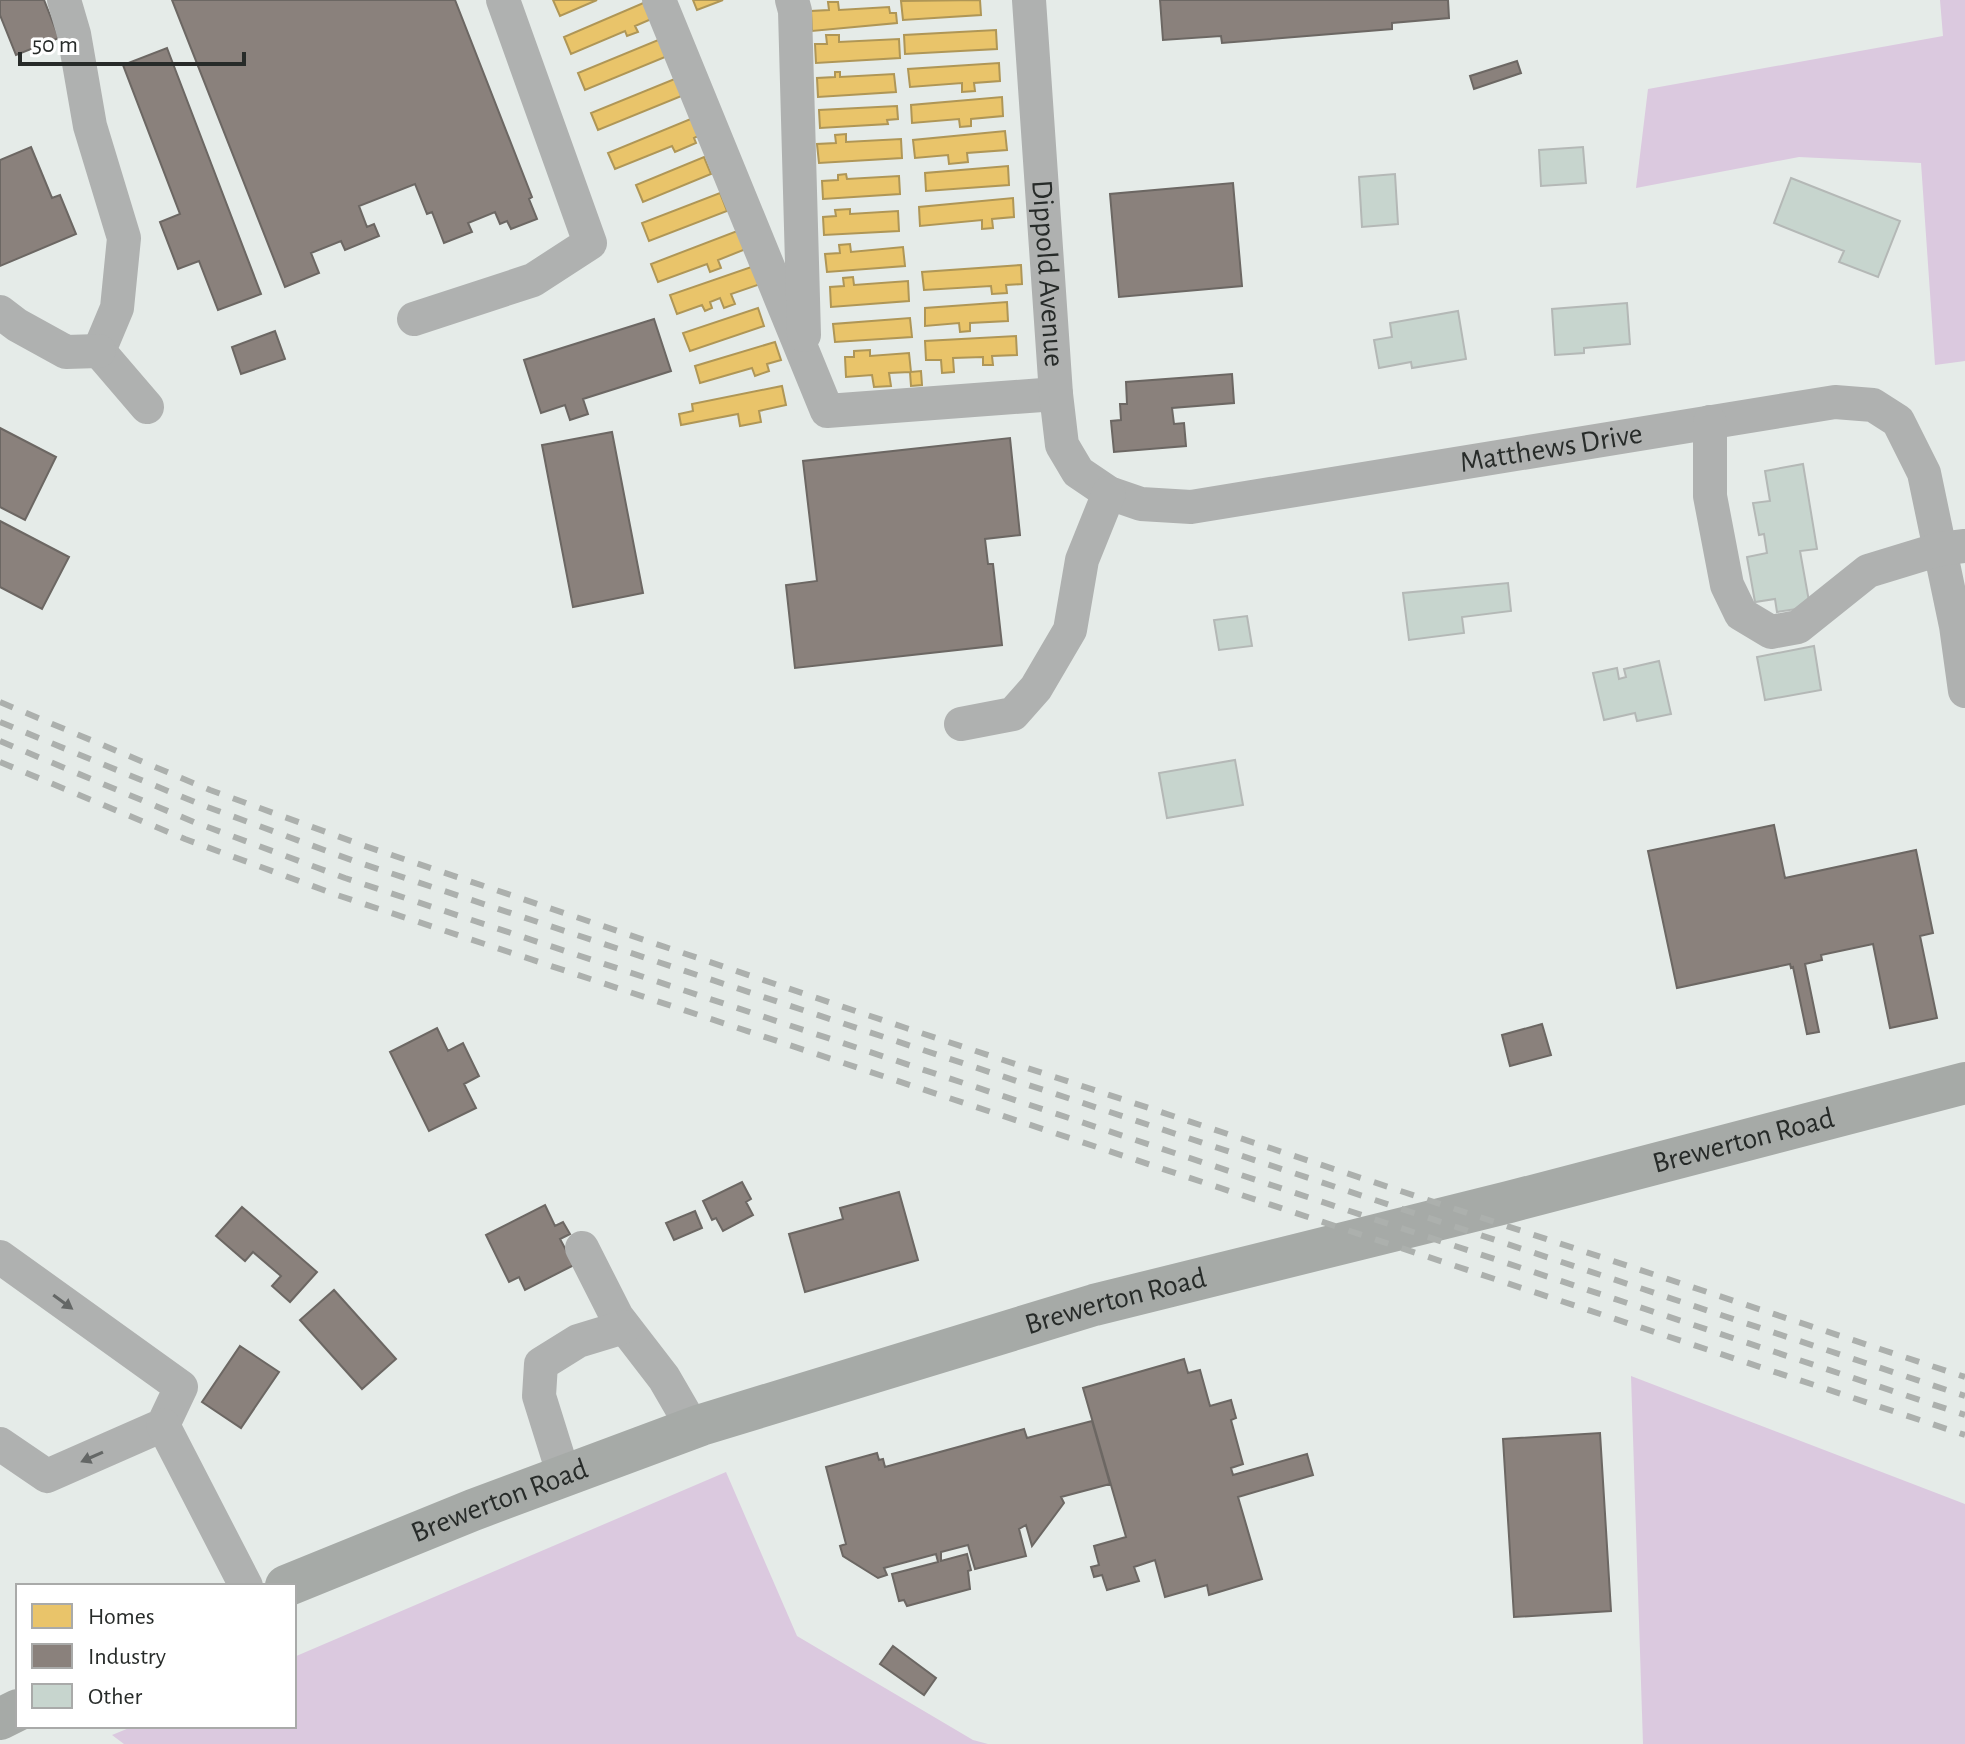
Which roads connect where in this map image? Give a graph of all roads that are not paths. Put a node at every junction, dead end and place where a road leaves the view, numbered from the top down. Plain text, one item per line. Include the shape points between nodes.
1 (64, 0) edge
2 (503, 0) edge
3 (659, 0) edge
4 (792, 0) edge
5 (1029, 0) edge
6 (0, 312) edge
7 (414, 319) dead end
8 (99, 351) junction
9 (805, 357) junction
10 (1056, 394) junction
11 (147, 407) dead end
12 (1710, 422) junction
13 (1109, 493) junction
14 (1141, 504) joint
15 (1953, 547) edge
16 (1965, 691) edge
17 (961, 724) dead end
18 (1965, 1083) edge
19 (582, 1248) dead end
20 (0, 1257) edge
21 (624, 1327) junction
22 (163, 1425) junction
23 (693, 1428) junction
24 (0, 1444) edge
25 (564, 1476) junction
26 (245, 1584) edge
27 (291, 1584) edge

1 - 8 street via 90,126 124,238 117,308
2 - 7 street via 590,243 533,280
3 - 9 street
4 - 9 street
5 - 10 street, Dippold Avenue
6 - 8 street via 66,352
8 - 11 street
9 - 10 street via 827,411
10 - 13 street, Dippold Avenue via 1062,445 1078,472
12 - 14 street, Matthews Drive via 1191,507
12 - 15 street, Matthews Drive via 1835,402 1873,405 1898,421
12 - 15 street via 1710,496 1727,585 1741,614 1771,632 1798,627 1868,571
13 - 14 street, Dippold Avenue
13 - 17 street via 1082,560 1070,630 1036,688 1013,714
15 - 16 street, Matthews Drive
18 - 23 main road, Brewerton Road via 1094,1305
19 - 21 street
20 -> 22 street via 181,1387
21 - 23 street via 664,1378
21 - 25 street via 578,1341 541,1364 539,1396
22 -> 24 street via 47,1476
22 - 26 street
23 - 25 main road, Brewerton Road
25 - 27 main road, Brewerton Road

